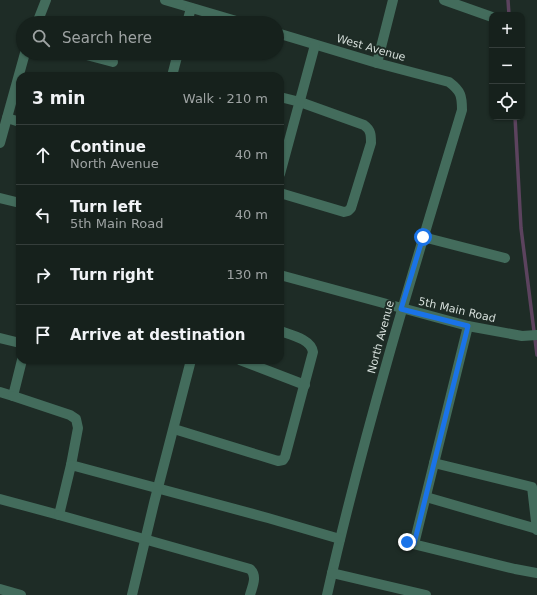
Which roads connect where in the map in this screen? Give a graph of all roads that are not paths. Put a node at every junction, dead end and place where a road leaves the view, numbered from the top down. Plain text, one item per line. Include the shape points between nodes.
1 (46, 0) edge
2 (165, 0) edge
3 (393, 0) edge
4 (444, 0) edge
5 (192, 8) junction
6 (40, 16) edge
7 (189, 16) edge
8 (219, 16) edge
9 (489, 16) edge
10 (284, 35) edge
11 (316, 45) junction
12 (23, 60) edge
13 (105, 60) edge
14 (176, 60) edge
15 (113, 62) dead end
16 (376, 63) junction
17 (19, 72) edge
18 (173, 72) edge
19 (16, 84) edge
20 (457, 88) joint
21 (284, 98) edge
22 (300, 102) junction
23 (6, 118) junction
24 (16, 121) edge
25 (0, 143) edge
26 (284, 160) edge
27 (284, 194) edge
28 (0, 198) edge
29 (16, 202) edge
30 (423, 237) junction
31 (505, 258) dead end
32 (284, 276) edge
33 (401, 309) junction
34 (468, 326) junction
35 (284, 333) edge
36 (537, 335) edge
37 (0, 338) edge
38 (16, 342) edge
39 (21, 364) edge
40 (190, 364) edge
41 (250, 364) edge
42 (305, 385) junction
43 (0, 392) edge
44 (13, 396) junction
45 (174, 429) junction
46 (434, 463) junction
47 (71, 465) junction
48 (158, 489) junction
49 (426, 498) junction
50 (0, 499) edge
51 (58, 515) junction
52 (537, 529) edge
53 (340, 539) junction
54 (145, 540) junction
55 (332, 573) junction
56 (537, 573) edge
57 (0, 589) edge
58 (402, 592) edge
59 (21, 595) edge
60 (132, 595) edge
61 (250, 595) edge
62 (327, 595) edge
63 (426, 595) edge

1 - 6 street
2 - 5 street
3 - 16 street
4 - 9 street
5 - 7 street
5 - 8 street
10 - 11 street, West Avenue
11 - 16 street, West Avenue
11 - 22 street
12 - 17 street
13 - 15 street
14 - 18 street
16 - 20 street, West Avenue via 449,82
19 - 23 street
20 - 30 street, North Avenue via 462,97 462,110
21 - 22 street
22 - 26 street
22 - 27 street via 364,125 371,133 371,143 348,211
23 - 24 street
23 - 25 street
28 - 29 street
30 - 31 street
30 - 33 street, North Avenue
32 - 33 street, 5th Main Road
33 - 34 street, 5th Main Road
33 - 53 street, North Avenue
34 - 36 street, 5th Main Road via 522,336
34 - 46 street
35 - 42 street via 308,342 313,348
37 - 38 street
39 - 44 street
40 - 45 street
41 - 42 street
42 - 45 street via 283,460 278,461
43 - 44 street
44 - 47 street via 70,415 76,420 78,428
45 - 48 street
46 - 49 street
46 - 52 street via 532,487
47 - 48 street
47 - 51 street
48 - 53 street
48 - 54 street
49 - 52 street
49 - 56 street via 410,543
50 - 51 street
51 - 54 street
53 - 55 street, North Avenue
54 - 60 street
54 - 61 street via 254,572
55 - 58 street
55 - 62 street, North Avenue
57 - 59 street
58 - 63 street

